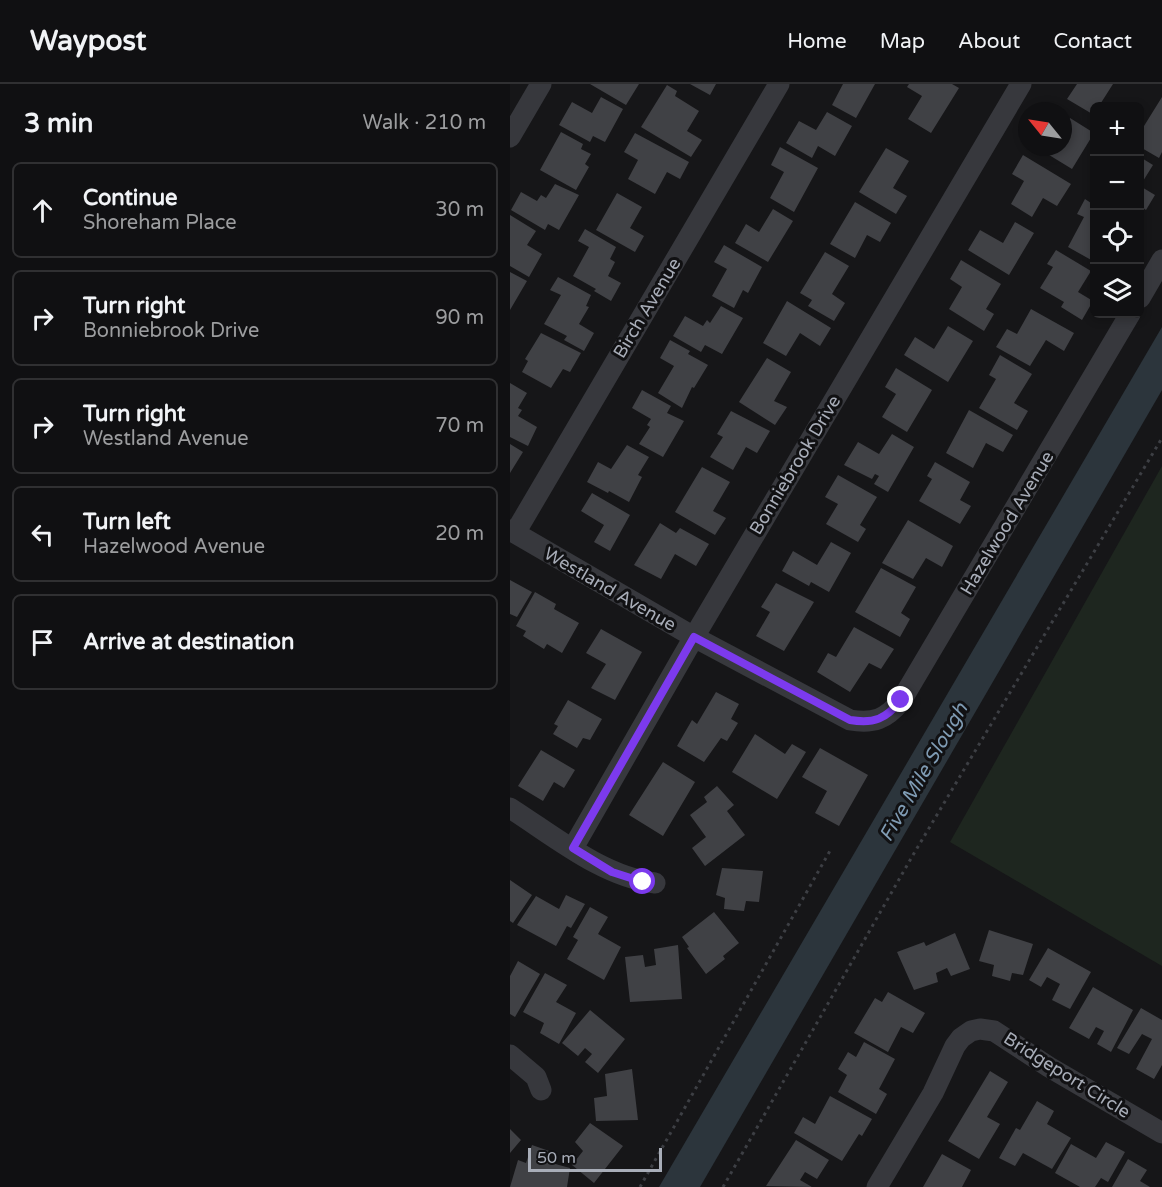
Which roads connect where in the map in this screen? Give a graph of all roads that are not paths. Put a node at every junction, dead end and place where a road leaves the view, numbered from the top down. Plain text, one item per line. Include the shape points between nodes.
1 (542, 84) edge
2 (779, 84) edge
3 (1021, 84) edge
4 (510, 137) edge
5 (1162, 260) edge
6 (1144, 291) edge
7 (1128, 318) edge
8 (512, 532) edge
9 (694, 637) junction
10 (873, 721) joint
11 (510, 808) edge
12 (573, 848) junction
13 (655, 883) dead end
14 (510, 1056) edge
15 (541, 1090) dead end
16 (1162, 1133) edge
17 (877, 1187) edge

1 - 4 street
2 - 8 street, Birch Avenue
3 - 9 street, Bonniebrook Drive
5 - 6 street
7 - 10 street, Hazelwood Avenue via 901,700 885,717
8 - 9 street, Westland Avenue
9 - 10 street, Westland Avenue via 850,720
9 - 12 street, Bonniebrook Drive
11 - 12 street
12 - 13 street via 612,872
14 - 15 street via 536,1077
16 - 17 street, Bridgeport Circle via 994,1031 980,1029 971,1031 955,1046 933,1093

